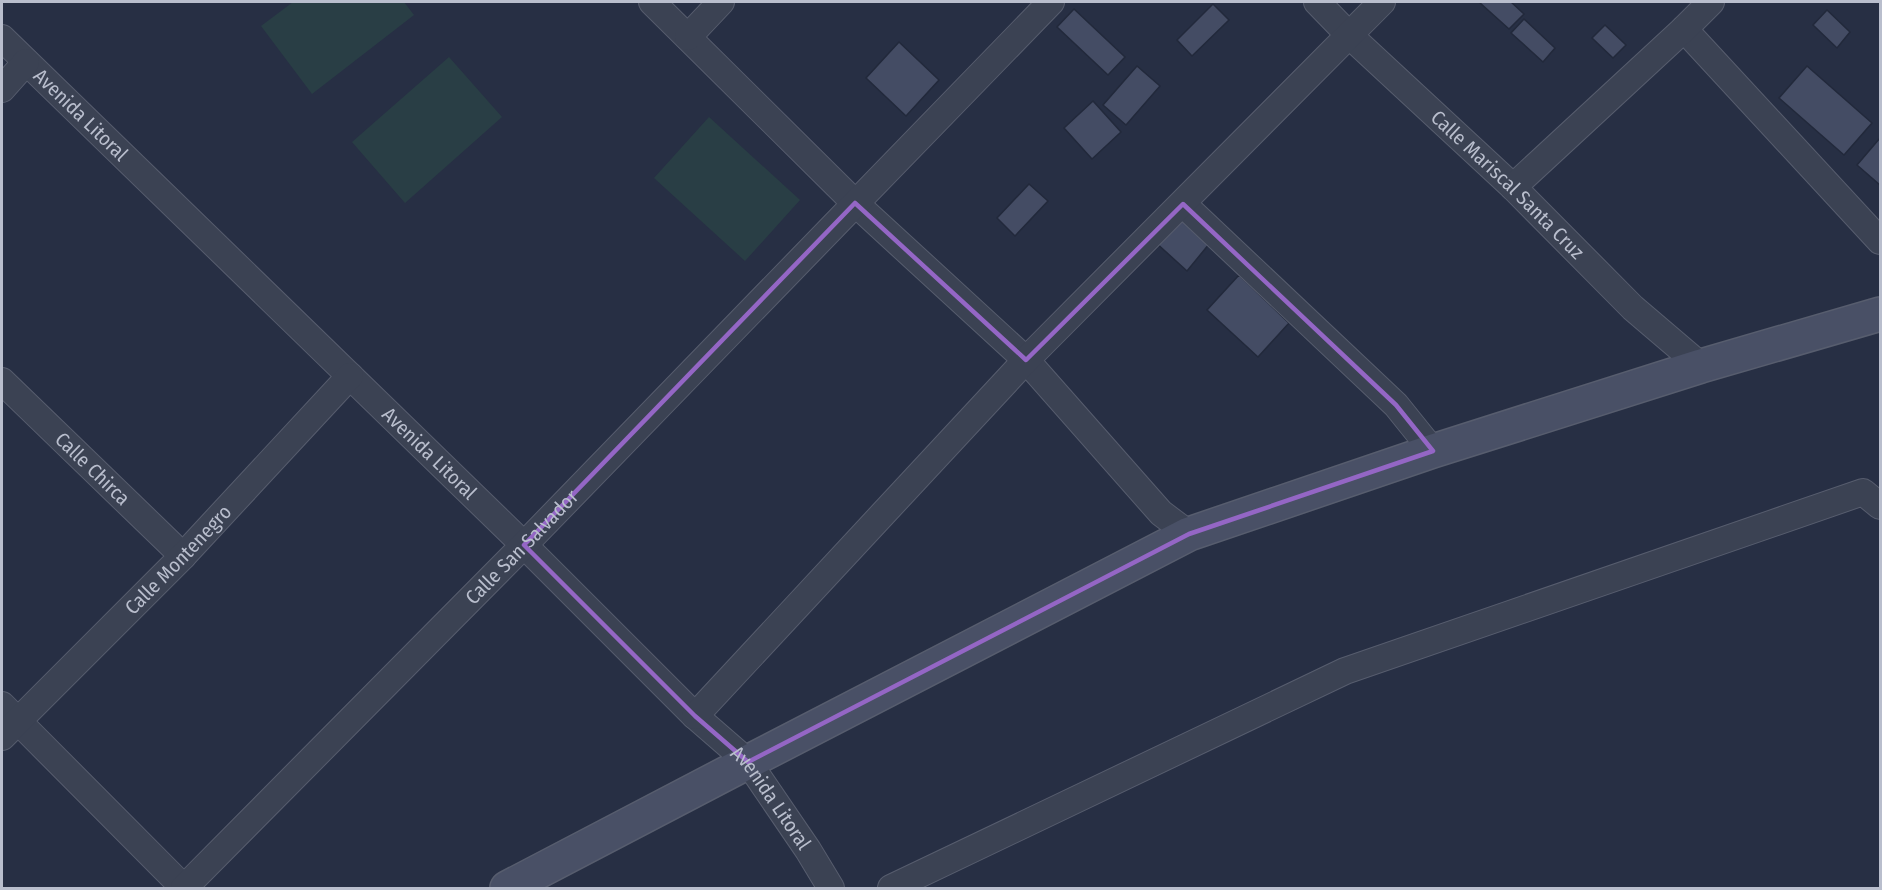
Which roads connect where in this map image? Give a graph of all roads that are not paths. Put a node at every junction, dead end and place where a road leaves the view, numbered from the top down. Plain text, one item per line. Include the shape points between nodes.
1 (652, 2) edge
2 (721, 2) edge
3 (1051, 2) edge
4 (1317, 2) edge
5 (1382, 2) edge
6 (1711, 2) edge
7 (1684, 29) junction
8 (1349, 35) junction
9 (687, 37) junction
10 (2, 38) edge
11 (26, 62) junction
12 (2, 88) edge
13 (1514, 187) junction
14 (855, 203) junction
15 (1183, 204) junction
16 (1881, 241) edge
17 (1881, 314) edge
18 (1026, 360) junction
19 (1701, 366) junction
20 (350, 376) junction
21 (2, 381) edge
22 (1433, 451) junction
23 (1872, 499) edge
24 (1189, 534) junction
25 (524, 545) junction
26 (183, 556) junction
27 (695, 716) junction
28 (7, 721) edge
29 (748, 762) junction
30 (184, 888) edge
31 (507, 888) edge
32 (831, 888) edge
33 (891, 888) edge

1 - 9 street
2 - 9 street
3 - 14 street, Calle San Salvador
4 - 8 street, Calle Mariscal Santa Cruz
5 - 8 street
6 - 7 street
7 - 13 street
7 - 16 street
8 - 13 street, Calle Mariscal Santa Cruz
8 - 15 street
9 - 14 street
10 - 11 street, Avenida Litoral
11 - 12 street
11 - 20 street, Avenida Litoral
13 - 19 street, Calle Mariscal Santa Cruz via 1633,308
14 - 18 street
14 - 25 street, Calle San Salvador
15 - 18 street
15 - 22 street via 1396,405
17 - 19 street
18 - 24 street via 1161,513
18 - 27 street
19 - 22 street
20 - 25 street, Avenida Litoral
20 - 26 street, Calle Montenegro
21 - 26 street, Calle Chirca
22 - 24 street
23 - 33 street via 1345,671
24 - 29 street
25 - 27 street, Avenida Litoral
25 - 30 street, Calle San Salvador
26 - 28 street, Calle Montenegro
27 - 29 street, Avenida Litoral
28 - 30 street
29 - 31 street
29 - 32 street, Avenida Litoral

